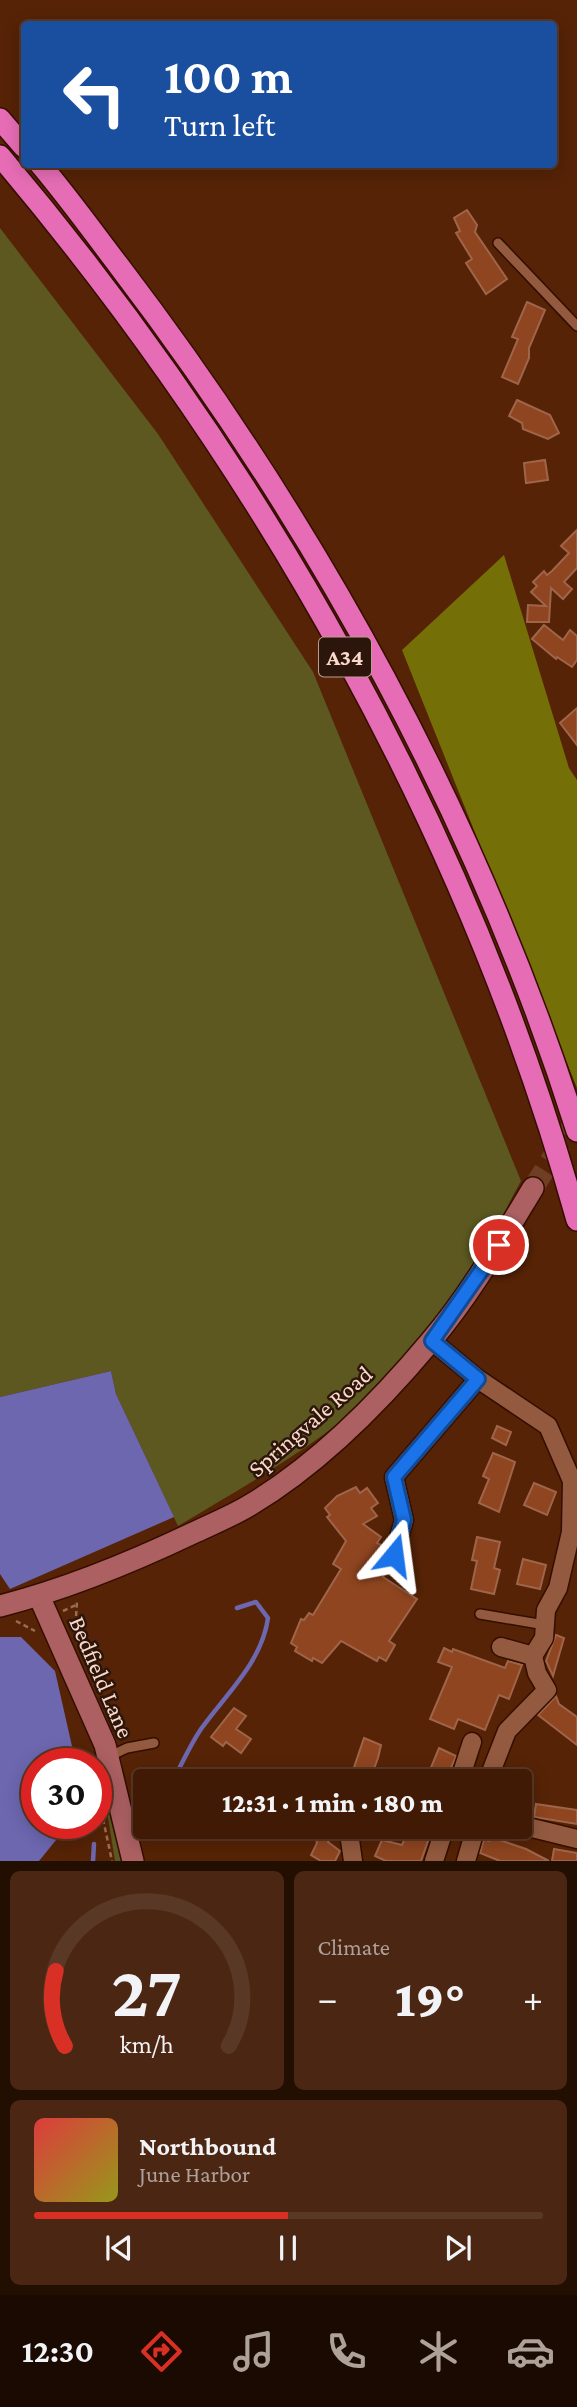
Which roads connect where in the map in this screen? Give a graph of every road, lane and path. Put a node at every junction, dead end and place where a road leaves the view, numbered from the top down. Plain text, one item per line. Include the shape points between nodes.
1 (0, 119) edge
2 (21, 144) edge
3 (0, 156) edge
4 (43, 168) edge
5 (498, 243) dead end
6 (577, 326) edge
7 (577, 1131) edge
8 (533, 1188) tunnel mouth
9 (577, 1220) edge
10 (432, 1341) junction
11 (478, 1379) junction
12 (394, 1555) dead end
13 (80, 1595) dead end
14 (39, 1596) junction
15 (0, 1606) edge
16 (480, 1614) dead end
17 (16, 1621) dead end
18 (545, 1625) junction
19 (61, 1642) junction
20 (500, 1647) dead end
21 (533, 1656) junction
22 (71, 1664) junction
23 (472, 1742) dead end
24 (154, 1743) dead end
25 (104, 1748) edge
26 (112, 1755) edge
27 (463, 1769) edge
28 (492, 1769) edge
29 (112, 1774) edge
30 (532, 1828) edge
31 (350, 1839) edge
32 (441, 1839) edge
33 (472, 1839) edge
34 (577, 1839) edge
35 (133, 1861) edge
36 (353, 1861) edge
37 (434, 1861) edge
38 (466, 1861) edge

1 - 2 highway
3 - 9 highway, A34 via 91,268 191,405 285,552 364,690 427,819 496,981 562,1164
4 - 7 highway, A34 via 170,330 316,554 442,791 519,968
5 - 6 lane
8 - 10 street, Springvale Road
10 - 11 street
10 - 14 street, Springvale Road via 331,1444 249,1506 148,1555
11 - 12 street via 394,1477 404,1520
11 - 18 street via 548,1426 572,1481 572,1532
13 - 22 path
14 - 15 street, Springvale Road
14 - 19 street, Bedfield Lane
16 - 18 lane
17 - 19 path
18 - 21 street via 544,1639
19 - 22 street, Bedfield Lane
20 - 21 street
21 - 28 street via 547,1690 508,1731
22 - 25 street, Bedfield Lane
23 - 27 street
24 - 26 lane
29 - 35 street, Bedfield Lane
30 - 34 street
31 - 36 street
32 - 37 street
33 - 38 street

